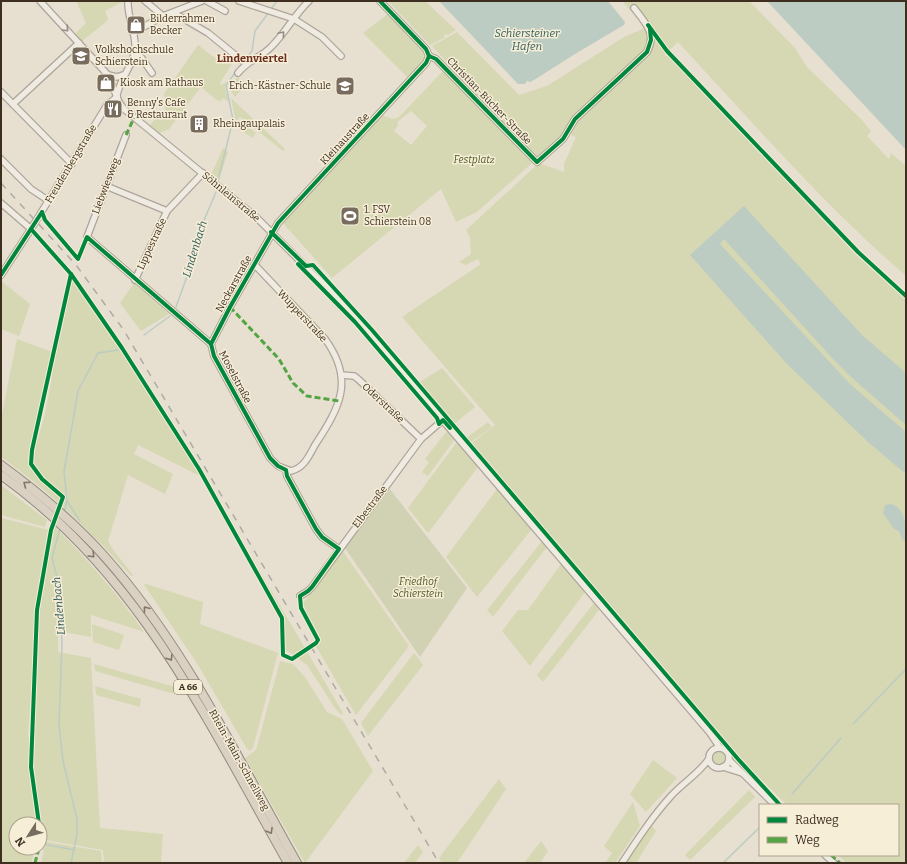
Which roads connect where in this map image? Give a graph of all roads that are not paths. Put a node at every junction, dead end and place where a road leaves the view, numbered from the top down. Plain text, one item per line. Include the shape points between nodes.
1 (40, 1) edge
2 (128, 1) edge
3 (145, 1) edge
4 (202, 1) edge
5 (207, 1) edge
6 (239, 1) edge
7 (309, 1) edge
8 (380, 1) edge
9 (634, 8) dead end
10 (225, 11) dead end
11 (174, 13) junction
12 (162, 16) junction
13 (294, 19) junction
14 (133, 33) junction
15 (79, 43) junction
16 (134, 54) junction
17 (341, 56) dead end
18 (429, 56) junction
19 (244, 62) junction
20 (152, 73) dead end
21 (238, 73) dead end
22 (108, 75) junction
23 (123, 75) junction
24 (1, 92) edge
25 (117, 97) junction
26 (13, 104) junction
27 (126, 135) dead end
28 (1, 159) edge
29 (72, 164) junction
30 (203, 173) junction
31 (106, 186) junction
32 (49, 201) junction
33 (1, 203) edge
34 (167, 211) junction
35 (31, 229) junction
36 (271, 232) junction
37 (86, 237) joint
38 (254, 264) junction
39 (1, 275) edge
40 (135, 280) junction
41 (211, 344) junction
42 (341, 375) junction
43 (444, 420) junction
44 (421, 439) junction
45 (1, 465) edge
46 (286, 470) junction
47 (1, 475) edge
48 (49, 507) junction
49 (67, 524) junction
50 (339, 549) junction
51 (300, 596) dead end
52 (708, 730) junction
53 (720, 748) junction
54 (711, 750) junction
55 (708, 760) junction
56 (729, 760) junction
57 (713, 766) junction
58 (723, 767) junction
59 (696, 774) junction
60 (746, 775) junction
61 (773, 804) edge
62 (826, 856) edge
63 (288, 863) edge
64 (297, 863) edge
65 (622, 863) edge
66 (834, 863) edge

1 -> 15 street, Söhnleinstraße
2 - 14 street
3 - 12 street
4 - 11 street
5 - 10 street
6 - 13 street
7 - 13 street
8 - 18 street, Christian-Bücher-Straße via 426,49
9 - 18 street, Christian-Bücher-Straße via 651,32 647,52 575,119 563,140 536,162 436,59
11 - 12 street
11 - 19 street via 208,33
12 - 14 street
13 - 17 street via 322,37
19 -> 13 street via 268,50
14 - 16 street
15 - 22 street, Söhnleinstraße
15 - 26 street
16 - 20 street via 142,57
16 - 23 street
18 - 36 street, Kleinaustraße via 426,63
19 - 21 street
22 - 23 street
22 - 25 street, Söhnleinstraße
23 - 25 street
24 - 26 street
25 - 29 street, Freudenbergstraße via 107,105
25 - 30 street, Söhnleinstraße via 125,111
26 - 29 street
27 - 31 street, Liebwiesweg
28 - 32 street via 31,189
29 - 32 street, Freudenbergstraße
30 - 34 street, Lippestraße
30 - 36 street, Söhnleinstraße
31 - 34 street
31 - 37 street, Liebwiesweg
32 - 35 street, Freudenbergstraße
33 - 35 street
34 - 40 street, Lippestraße
35 - 39 street, Freudenbergstraße
36 - 38 street, Neckarstraße
36 - 43 street, Söhnleinstraße via 344,305
37 - 40 street, Moselstraße
38 - 41 street, Neckarstraße
38 - 42 street, Wupperstraße via 322,335 334,353
40 - 41 street, Moselstraße
41 - 46 street, Moselstraße via 217,361 270,458
42 - 44 street, Oderstraße via 354,376 358,379
42 - 46 street, Wupperstraße via 340,399 332,419 304,463 294,470
43 - 44 street, Elbestraße
43 - 52 street, Söhnleinstraße
44 - 50 street, Elbestraße
48 -> 45 highway, Rhein-Main-Schnellweg / A 66
46 - 50 street via 316,529 322,537
47 - 48 highway, Rhein-Main-Schnellweg / A 66
48 - 49 highway, Rhein-Main-Schnellweg / A 66
49 -> 63 highway, Rhein-Main-Schnellweg / A 66 via 113,579 156,637 200,706
64 -> 49 highway, Rhein-Main-Schnellweg / A 66 via 206,702 163,632 119,573
50 - 51 street, Elbestraße via 308,591
52 - 53 street, Söhnleinstraße
52 - 54 street via 712,742
53 - 54 street
53 - 56 street via 726,751
54 - 55 street
55 - 57 street
55 - 59 street
56 - 58 street
56 - 60 street
57 - 58 street
57 - 59 street
58 - 60 street via 732,768
59 - 65 street via 678,789 650,820
60 - 61 street
62 - 66 street

